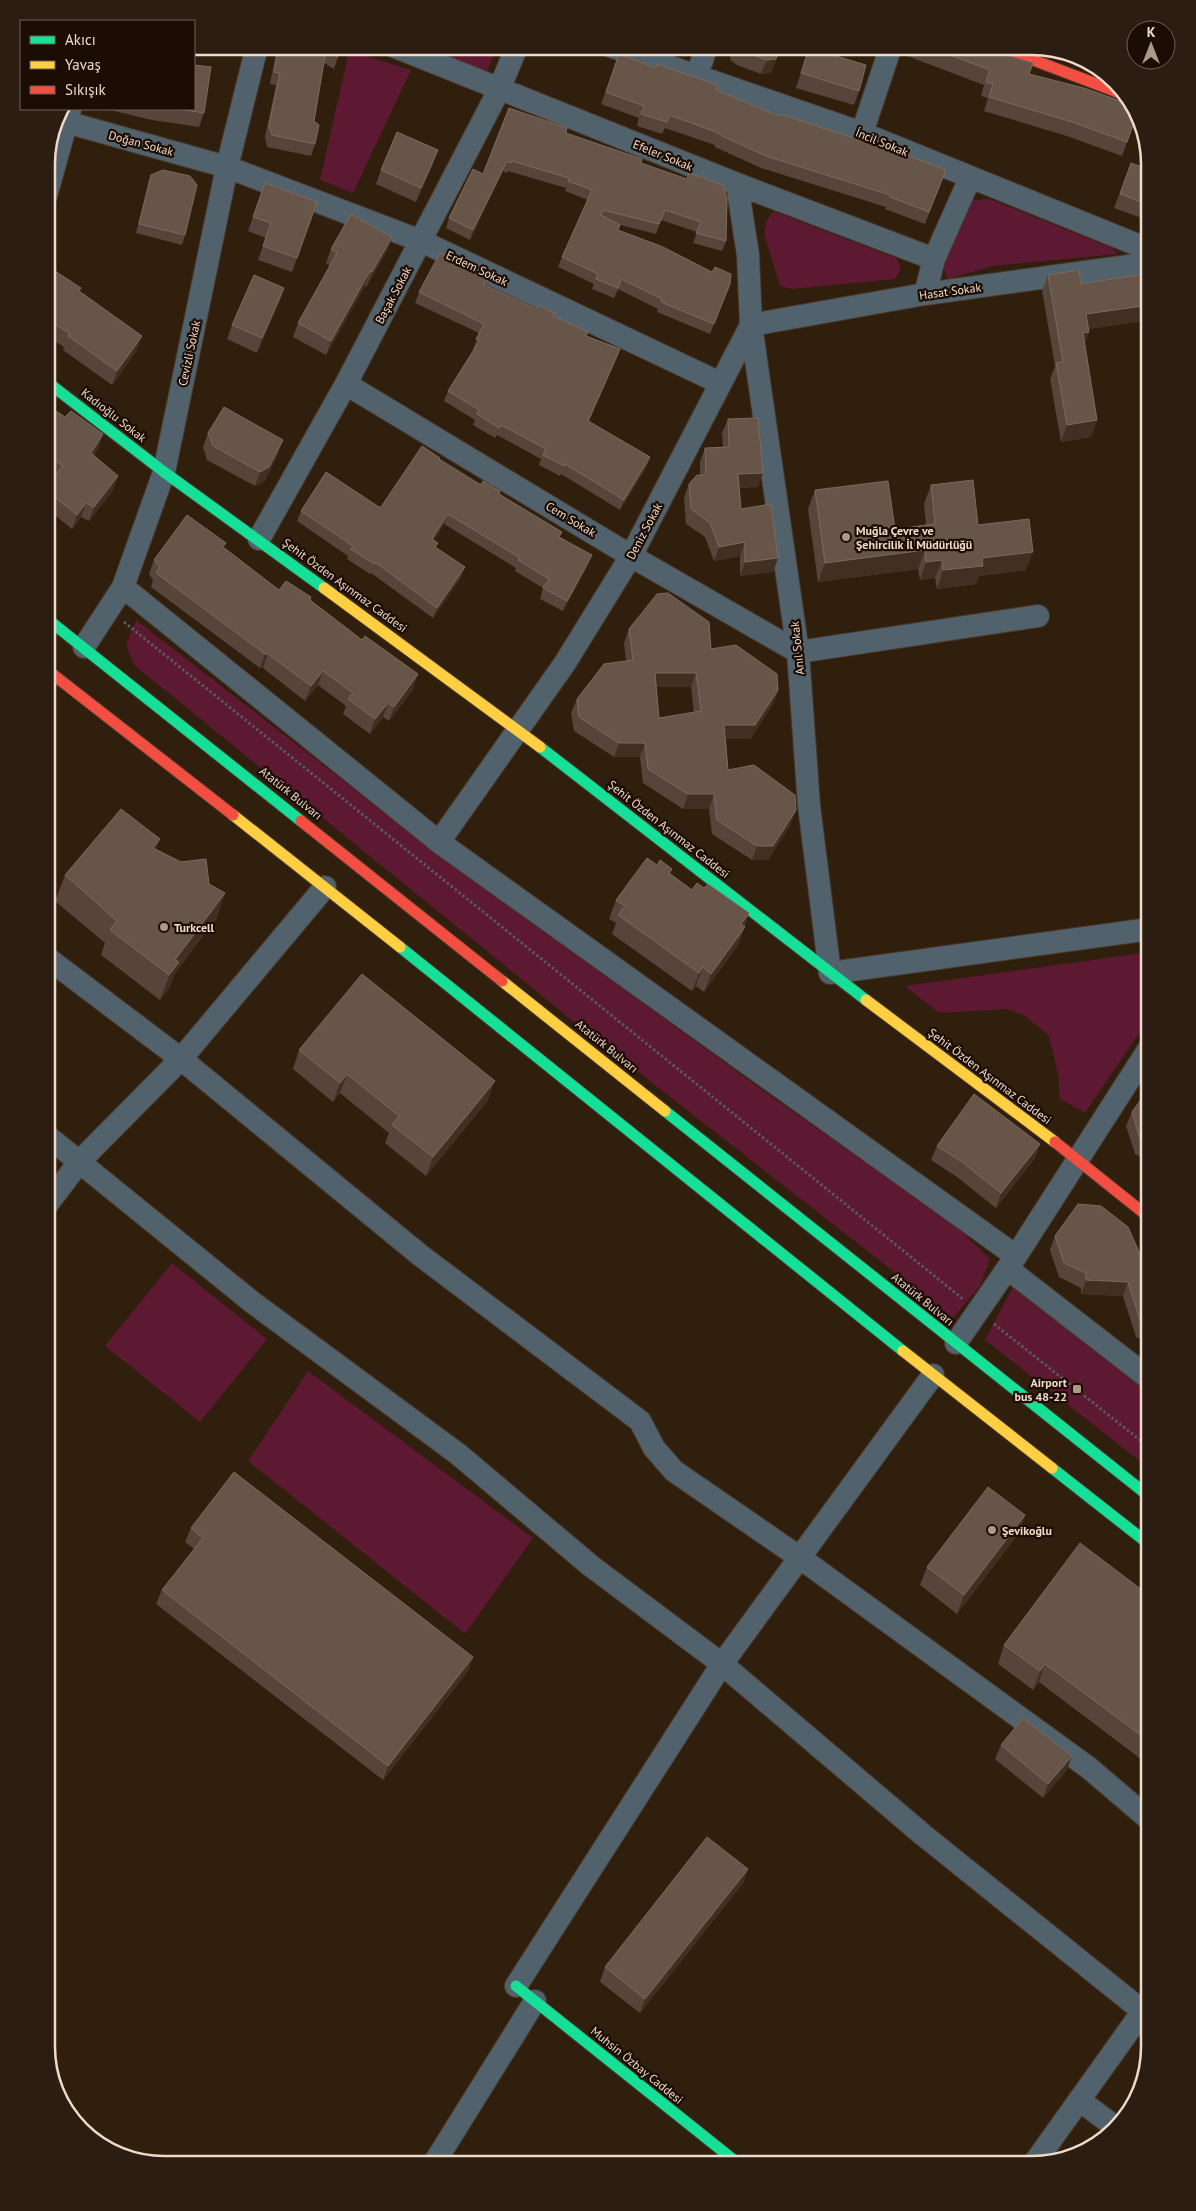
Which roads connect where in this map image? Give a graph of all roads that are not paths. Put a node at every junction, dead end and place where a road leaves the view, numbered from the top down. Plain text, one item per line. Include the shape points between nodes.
1 (256, 55) edge
2 (415, 55) edge
3 (513, 55) edge
4 (637, 55) edge
5 (704, 55) edge
6 (888, 55) edge
7 (1031, 55) edge
8 (696, 75) junction
9 (1111, 89) edge
10 (499, 90) junction
11 (65, 117) edge
12 (62, 124) edge
13 (862, 133) junction
14 (55, 156) edge
15 (227, 167) junction
16 (970, 178) junction
17 (737, 184) junction
18 (421, 241) junction
19 (1141, 246) edge
20 (934, 258) junction
21 (1141, 264) edge
22 (925, 294) junction
23 (751, 326) junction
24 (720, 383) junction
25 (346, 384) junction
26 (55, 387) edge
27 (164, 472) junction
28 (258, 539) junction
29 (631, 556) junction
30 (123, 587) junction
31 (1038, 616) dead end
32 (55, 628) edge
33 (798, 652) junction
34 (78, 653) junction
35 (55, 677) edge
36 (519, 730) junction
37 (439, 842) junction
38 (325, 887) junction
39 (1141, 931) edge
40 (55, 964) edge
41 (830, 972) junction
42 (181, 1059) junction
43 (1141, 1061) edge
44 (55, 1142) edge
45 (1079, 1160) junction
46 (80, 1161) junction
47 (55, 1194) edge
48 (1141, 1211) edge
49 (1012, 1262) junction
50 (953, 1347) junction
51 (936, 1371) junction
52 (1141, 1371) edge
53 (1141, 1490) edge
54 (1141, 1538) edge
55 (799, 1557) junction
56 (722, 1664) junction
57 (1141, 1812) edge
58 (516, 1986) joint
59 (535, 2001) junction
60 (1141, 2005) edge
61 (1141, 2018) edge
62 (1079, 2100) junction
63 (1110, 2123) edge
64 (438, 2156) edge
65 (729, 2156) edge
66 (1039, 2156) edge

1 - 15 street, Cevizli Sokak
2 - 10 street, Efeler Sokak
3 - 10 street, Başak Sokak
4 - 8 street, İncil Sokak
5 - 8 street
6 - 13 street
7 - 9 main road
8 - 13 street, İncil Sokak
10 - 17 street, Efeler Sokak
10 - 18 street, Başak Sokak
11 - 15 street, Doğan Sokak
12 - 14 street
13 - 16 street, İncil Sokak
15 - 18 street, Erdem Sokak
15 - 27 street, Cevizli Sokak
16 - 19 street, İncil Sokak
16 - 20 street
17 - 20 street, Efeler Sokak
17 - 23 street via 748,255
18 - 24 street, Erdem Sokak
18 - 25 street, Başak Sokak
20 - 22 street
21 - 22 street, Hasat Sokak
22 - 23 street, Hasat Sokak
23 - 24 street, Deniz Sokak
23 - 33 street, Anıl Sokak
24 - 29 street, Deniz Sokak
25 - 28 street, Başak Sokak
25 - 29 street, Cem Sokak
26 - 27 main road, Kadıoğlu Sokak
27 - 28 main road, Şehit Özden Aşınmaz Caddesi
27 - 30 street, Cevizli Sokak
28 - 36 main road, Şehit Özden Aşınmaz Caddesi
29 - 33 street, Cem Sokak
29 - 36 street, Deniz Sokak
30 - 34 street, Cevizli Sokak
30 - 37 street
31 - 33 street
32 - 34 main road, Atatürk Bulvarı
33 - 41 street, Anıl Sokak via 809,806
34 - 50 main road, Atatürk Bulvarı
35 - 38 main road
36 - 37 street, Deniz Sokak
36 - 41 main road, Şehit Özden Aşınmaz Caddesi
37 - 49 street
38 - 42 street
38 - 51 main road
39 - 41 street
40 - 42 street
41 - 45 main road, Şehit Özden Aşınmaz Caddesi
42 - 46 street
42 - 55 street via 420,1254 640,1421 654,1448 674,1471
43 - 45 street
44 - 46 street
45 - 48 main road, Şehit Özden Aşınmaz Caddesi
45 - 49 street
46 - 47 street
46 - 56 street via 252,1302 458,1454 591,1566
49 - 50 street
49 - 52 street
50 - 53 main road, Atatürk Bulvarı
51 - 54 main road
51 - 55 street
55 - 56 street
55 - 57 street via 1089,1768
56 - 58 street
56 - 60 street via 922,1834
58 - 59 main road, Muhsin Özbay Caddesi
59 - 64 street
59 - 65 main road, Muhsin Özbay Caddesi
61 - 62 street
62 - 63 street
62 - 66 street

